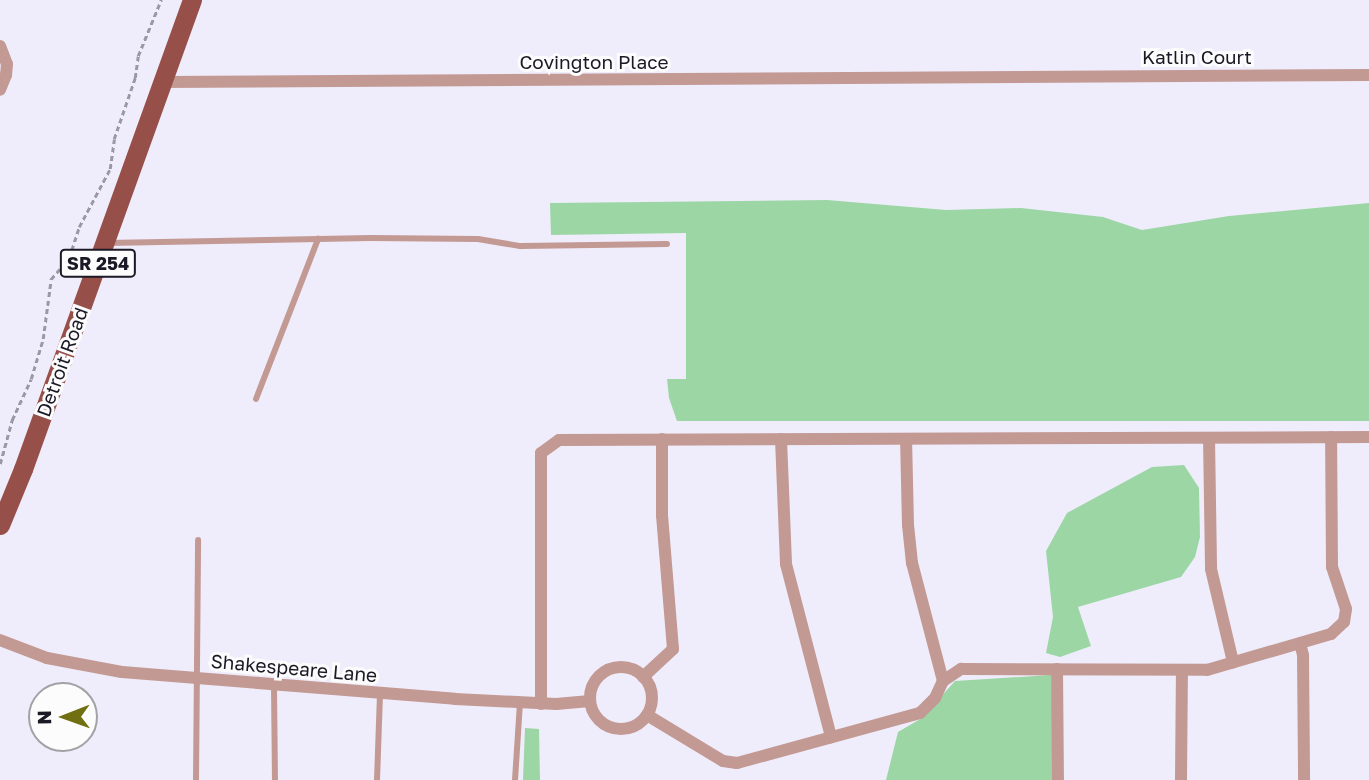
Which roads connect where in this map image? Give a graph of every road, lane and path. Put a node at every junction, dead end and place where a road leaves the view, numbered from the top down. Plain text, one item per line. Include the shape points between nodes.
1 (161, 0) edge
2 (192, 0) edge
3 (0, 46) edge
4 (1369, 75) edge
5 (1026, 77) joint
6 (163, 82) junction
7 (0, 90) edge
8 (318, 239) junction
9 (105, 243) junction
10 (667, 244) dead end
11 (256, 398) dead end
12 (1331, 437) junction
13 (1369, 437) edge
14 (1209, 438) junction
15 (662, 439) junction
16 (781, 439) junction
17 (906, 439) junction
18 (0, 464) edge
19 (0, 525) edge
20 (198, 540) dead end
21 (0, 640) edge
22 (1300, 643) junction
23 (1233, 662) junction
24 (1057, 669) junction
25 (1182, 670) junction
26 (643, 677) junction
27 (196, 679) junction
28 (943, 681) junction
29 (274, 686) junction
30 (380, 694) junction
31 (590, 701) junction
32 (520, 703) junction
33 (541, 704) junction
34 (647, 715) junction
35 (831, 737) junction
36 (196, 780) edge
37 (275, 780) edge
38 (377, 780) edge
39 (515, 780) edge
40 (1058, 780) edge
41 (1181, 780) edge
42 (1304, 780) edge

1 - 18 path via 138,56 110,169 79,227 69,258 51,279 43,339
2 - 6 main road, Detroit Road / SR 254
3 - 7 street via 6,75
4 - 5 street, Katlin Court
5 - 6 street, Covington Place
6 - 9 main road, Detroit Road / SR 254
8 - 9 lane
8 - 10 lane via 478,239 520,246
8 - 11 lane
9 - 19 main road, Detroit Road / SR 254
12 - 13 street
12 - 14 street
12 - 22 street via 1332,567 1346,609 1344,622 1331,634
14 - 17 street
14 - 23 street via 1211,569
15 - 16 street
15 - 26 street via 662,516 674,649
15 - 33 street via 559,440 541,453
16 - 17 street
16 - 35 street via 786,564
17 - 28 street via 912,563
20 - 27 lane
21 - 27 street, Shakespeare Lane via 75,665
22 - 23 street
22 - 42 street
23 - 25 street via 1207,670
24 - 25 street
24 - 28 street via 961,669
24 - 40 street
25 - 41 street
26 - 31 street via 628,669 607,671 596,681
26 - 34 street via 651,695
27 - 29 street, Shakespeare Lane
27 - 36 lane
28 - 35 street via 920,713
29 - 30 street, Shakespeare Lane
29 - 37 lane
30 - 32 street, Shakespeare Lane
30 - 38 lane
31 - 33 street, Shakespeare Lane
31 - 34 street via 600,721 615,728 631,728
32 - 33 street, Shakespeare Lane
32 - 39 lane
34 - 35 street via 723,761 737,763

